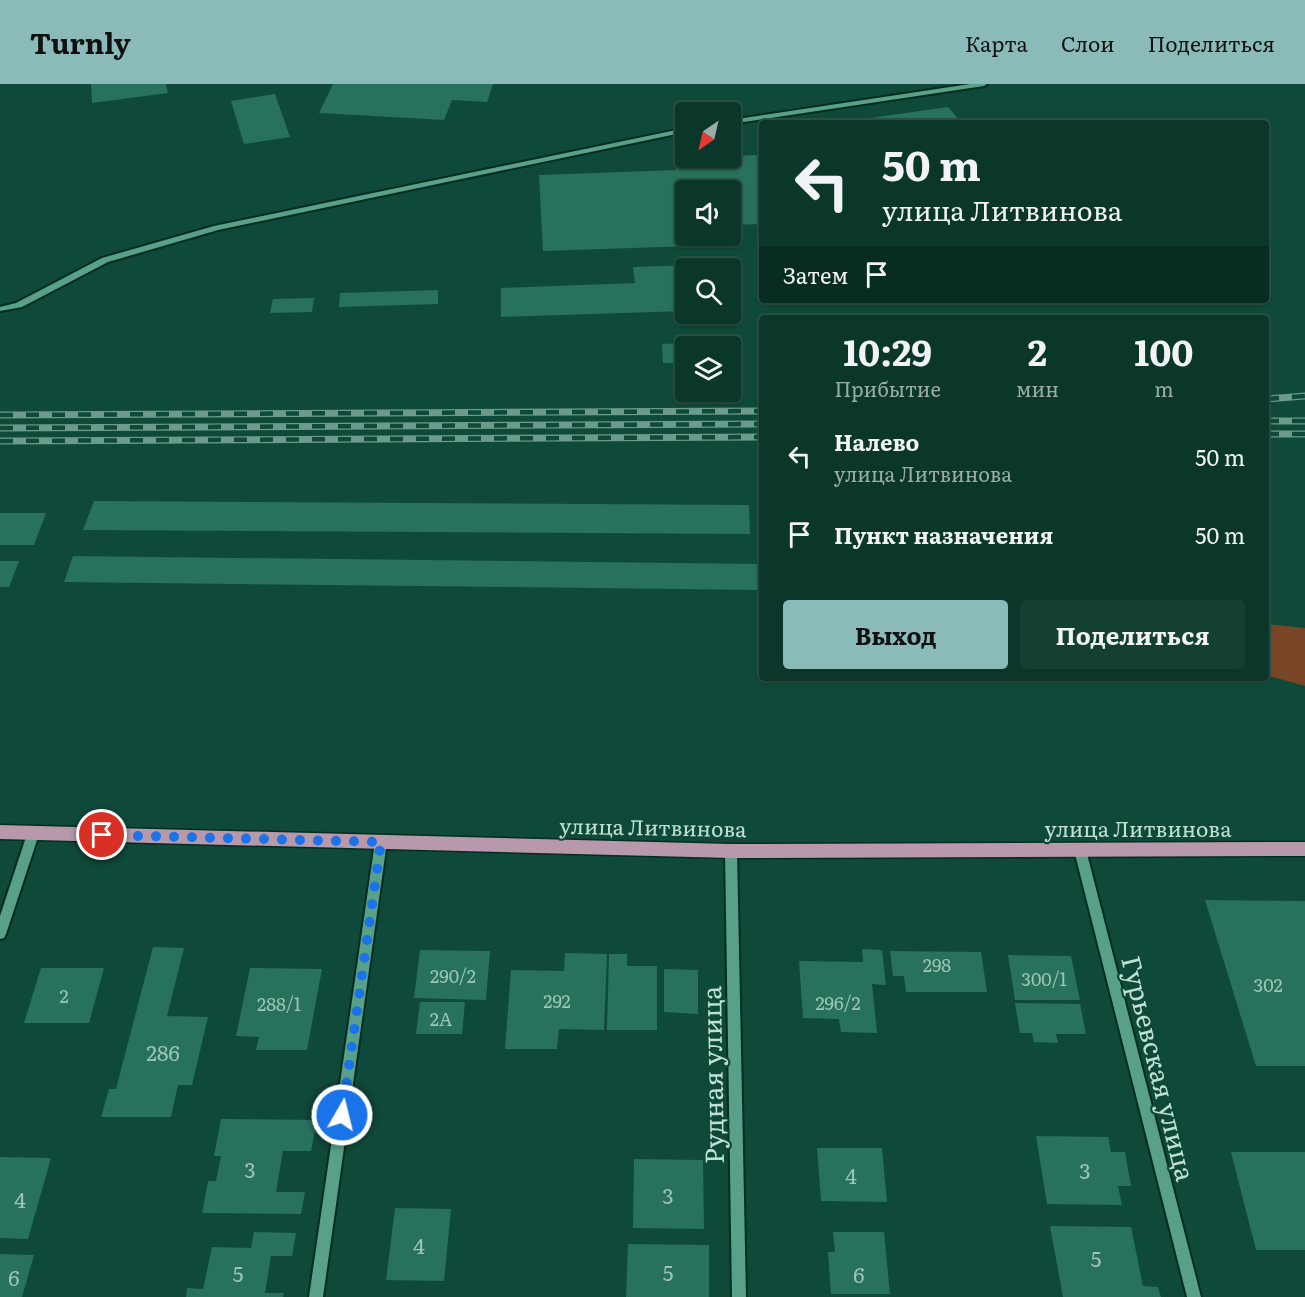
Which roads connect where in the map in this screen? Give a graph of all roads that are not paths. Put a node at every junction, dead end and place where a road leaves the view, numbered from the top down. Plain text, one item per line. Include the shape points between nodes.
1 (984, 84) edge
2 (741, 120) edge
3 (675, 132) edge
4 (0, 309) edge
5 (0, 832) edge
6 (33, 834) junction
7 (381, 842) junction
8 (1305, 849) edge
9 (1080, 850) junction
10 (731, 851) junction
11 (0, 934) edge
12 (316, 1297) edge
13 (739, 1297) edge
14 (1194, 1297) edge

1 - 2 street
3 - 4 street via 217,228 105,260 19,305
5 - 6 main road, улица Литвинова
6 - 7 main road, улица Литвинова
6 - 11 street
7 - 10 main road, улица Литвинова
7 - 12 street
8 - 9 main road, улица Литвинова
9 - 10 main road, улица Литвинова
9 - 14 street, Гурьевская улица
10 - 13 street, Рудная улица

